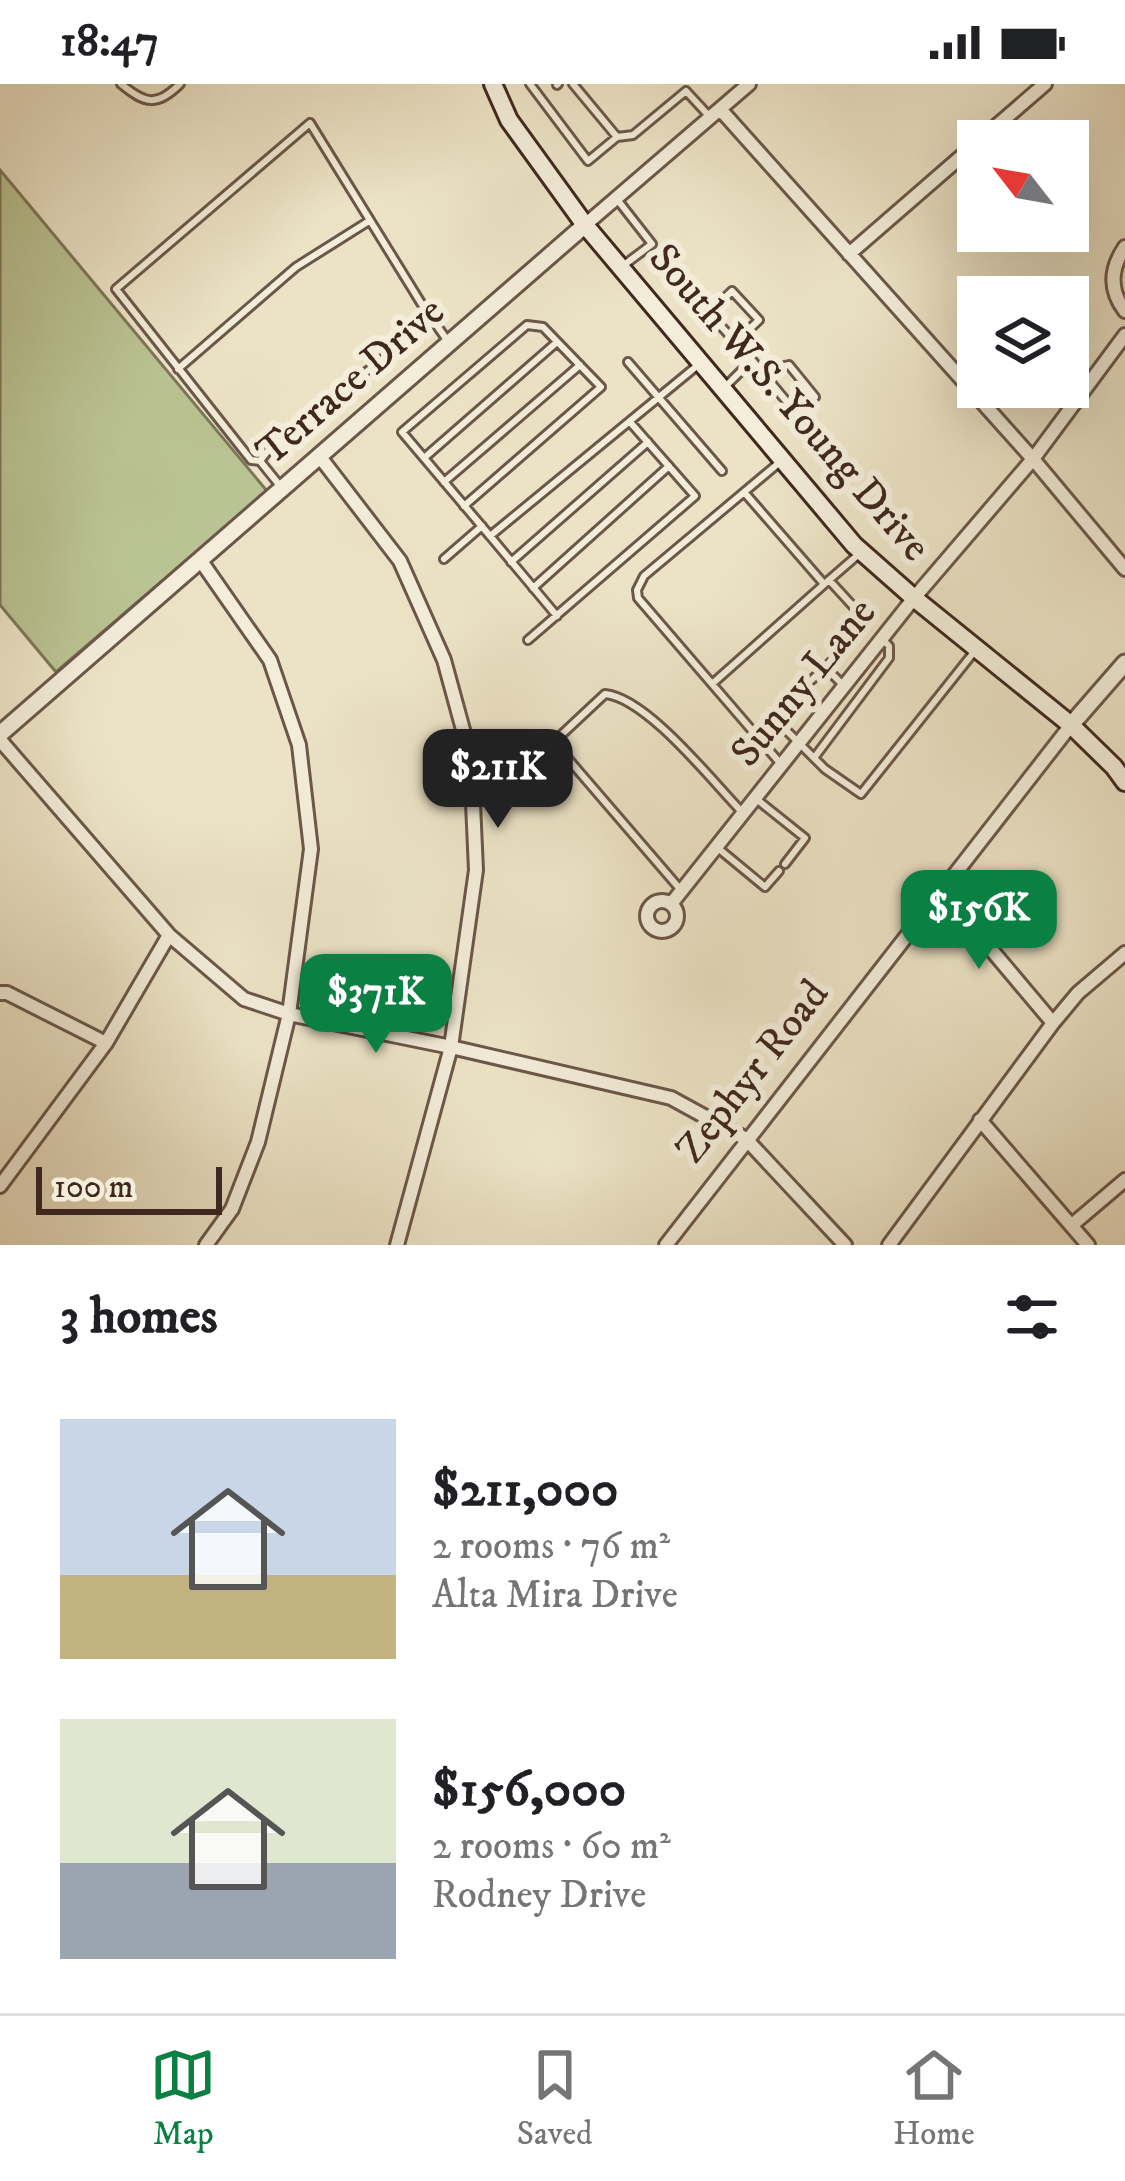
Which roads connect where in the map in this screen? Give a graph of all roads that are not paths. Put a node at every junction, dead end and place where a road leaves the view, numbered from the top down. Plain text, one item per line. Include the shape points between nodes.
1 (121, 84) edge
2 (180, 84) edge
3 (493, 84) edge
4 (530, 84) edge
5 (1045, 84) edge
6 (747, 85) edge
7 (576, 88) edge
8 (568, 99) dead end
9 (590, 104) junction
10 (579, 112) dead end
11 (715, 113) junction
12 (601, 118) junction
13 (569, 119) dead end
14 (1003, 120) edge
15 (561, 126) junction
16 (590, 126) dead end
17 (580, 134) dead end
18 (617, 137) junction
19 (572, 140) junction
20 (957, 160) edge
21 (616, 199) junction
22 (369, 221) junction
23 (585, 225) junction
24 (1125, 247) edge
25 (849, 254) junction
26 (621, 268) junction
27 (1125, 311) edge
28 (432, 319) junction
29 (1125, 335) edge
30 (558, 341) junction
31 (736, 342) junction
32 (449, 343) junction
33 (752, 360) junction
34 (628, 362) dead end
35 (701, 362) junction
36 (580, 365) junction
37 (177, 369) junction
38 (768, 378) junction
39 (723, 389) junction
40 (659, 397) junction
41 (630, 422) junction
42 (648, 442) junction
43 (320, 457) junction
44 (424, 458) junction
45 (1033, 459) junction
46 (783, 460) junction
47 (260, 461) junction
48 (669, 466) junction
49 (722, 471) dead end
50 (444, 482) junction
51 (283, 489) junction
52 (743, 492) junction
53 (464, 506) junction
54 (482, 526) junction
55 (490, 536) junction
56 (861, 551) junction
57 (444, 559) dead end
58 (200, 561) junction
59 (512, 562) junction
60 (1125, 569) edge
61 (827, 582) junction
62 (533, 588) junction
63 (914, 598) junction
64 (556, 616) junction
65 (882, 638) junction
66 (529, 640) dead end
67 (976, 649) junction
68 (1125, 663) edge
69 (824, 666) junction
70 (860, 666) junction
71 (875, 679) junction
72 (712, 684) junction
73 (840, 690) junction
74 (852, 708) junction
75 (1071, 725) junction
76 (0, 737) edge
77 (799, 743) junction
78 (814, 758) junction
79 (782, 764) junction
80 (1125, 782) edge
81 (755, 798) junction
82 (743, 813) junction
83 (716, 847) junction
84 (785, 864) dead end
85 (778, 872) dead end
86 (681, 890) junction
87 (940, 890) junction
88 (671, 904) dead end
89 (169, 935) junction
90 (1125, 953) edge
91 (0, 993) edge
92 (289, 1014) junction
93 (1053, 1023) junction
94 (106, 1043) junction
95 (451, 1047) junction
96 (980, 1120) junction
97 (746, 1139) junction
98 (1125, 1180) edge
99 (0, 1186) edge
100 (1072, 1225) junction
101 (206, 1245) edge
102 (397, 1245) edge
103 (666, 1245) edge
104 (845, 1245) edge
105 (890, 1245) edge
106 (1088, 1245) edge

1 - 2 lane via 154,101
3 - 23 main road, South W.S. Young Drive via 509,120
4 - 15 lane
5 - 14 street
6 - 11 street, Terrace Drive
7 - 8 lane
7 - 9 lane
9 - 10 lane
9 - 12 lane
11 - 18 lane via 686,91 633,135
11 - 21 street, Terrace Drive
11 - 25 street
12 - 16 lane
12 - 18 lane
13 - 15 lane
15 - 19 lane
17 - 19 lane
18 - 19 lane via 588,161
20 - 25 street
21 - 23 street, Terrace Drive
21 - 26 lane via 652,244
22 - 28 lane
22 - 37 lane via 296,267
22 - 37 lane via 310,123 116,289
23 - 26 main road, South W.S. Young Drive
23 - 32 street, Terrace Drive
24 - 27 street via 1113,289
25 - 45 street
26 - 35 main road, South W.S. Young Drive
28 - 32 lane
28 - 47 lane
29 - 45 street, Sunny Lane
30 - 36 lane
30 - 44 lane
30 - 44 lane via 544,327 527,325 402,432
31 - 31 lane via 709,313 732,291 759,320
31 - 33 lane
32 - 43 street, Terrace Drive
33 - 38 lane
33 - 39 lane
34 - 40 lane
35 - 39 main road, South W.S. Young Drive
35 - 40 lane
36 - 50 lane
36 - 53 lane via 601,386
37 - 47 lane via 250,460
38 - 38 lane via 797,413 815,397 789,365
39 - 46 main road, South W.S. Young Drive
40 - 41 lane
40 - 49 lane
41 - 42 lane
41 - 55 lane
42 - 48 lane
42 - 59 lane
43 - 51 street, Terrace Drive
43 - 95 street via 400,561 444,660 470,759 476,870
44 - 50 lane
45 - 60 street
45 - 63 street, Sunny Lane
46 - 52 lane
46 - 56 main road, South W.S. Young Drive
47 - 51 lane
48 - 62 lane
48 - 64 lane via 695,496
50 - 53 lane
51 - 58 street, Terrace Drive
52 - 61 lane
52 - 72 lane via 637,590
53 - 54 lane
54 - 55 lane
54 - 57 lane
55 - 59 lane
56 - 61 lane
56 - 63 main road, South W.S. Young Drive
58 - 76 street, Terrace Drive
58 - 92 street via 270,660 299,745 310,849
59 - 62 lane
61 - 69 lane via 863,623
61 - 72 lane
62 - 64 lane
63 - 65 street, Sunny Lane
63 - 67 main road, South W.S. Young Drive
64 - 66 lane
65 - 70 street, Sunny Lane
65 - 71 lane via 890,658
67 - 75 main road, South W.S. Young Drive
67 - 78 lane via 861,794
68 - 75 street, Zephyr Road
69 - 73 lane
69 - 77 lane via 779,708 778,722
70 - 71 lane
70 - 73 street, Sunny Lane
71 - 74 lane
72 - 79 lane
73 - 74 lane
73 - 77 street, Sunny Lane
74 - 78 lane
75 - 80 main road, South W.S. Young Drive
75 - 87 street, Zephyr Road
76 - 89 street
77 - 78 lane
77 - 79 street, Sunny Lane
79 - 81 street, Sunny Lane
81 - 82 street, Sunny Lane
81 - 84 lane via 806,838
82 - 83 street, Sunny Lane
82 - 86 lane via 646,712 619,695 605,694 558,738
83 - 85 lane via 765,886
83 - 86 street, Sunny Lane
86 - 88 street, Sunny Lane
87 - 93 street
87 - 97 street, Zephyr Road
89 - 92 street via 244,999
89 - 94 street
90 - 93 street
91 - 94 street
92 - 95 street
92 - 101 street via 258,1142 232,1209
93 - 96 street
94 - 99 street
95 - 97 street via 671,1097
95 - 102 street
96 - 100 street
96 - 105 street
97 - 103 street, Zephyr Road
97 - 104 street
98 - 100 street
100 - 106 street

